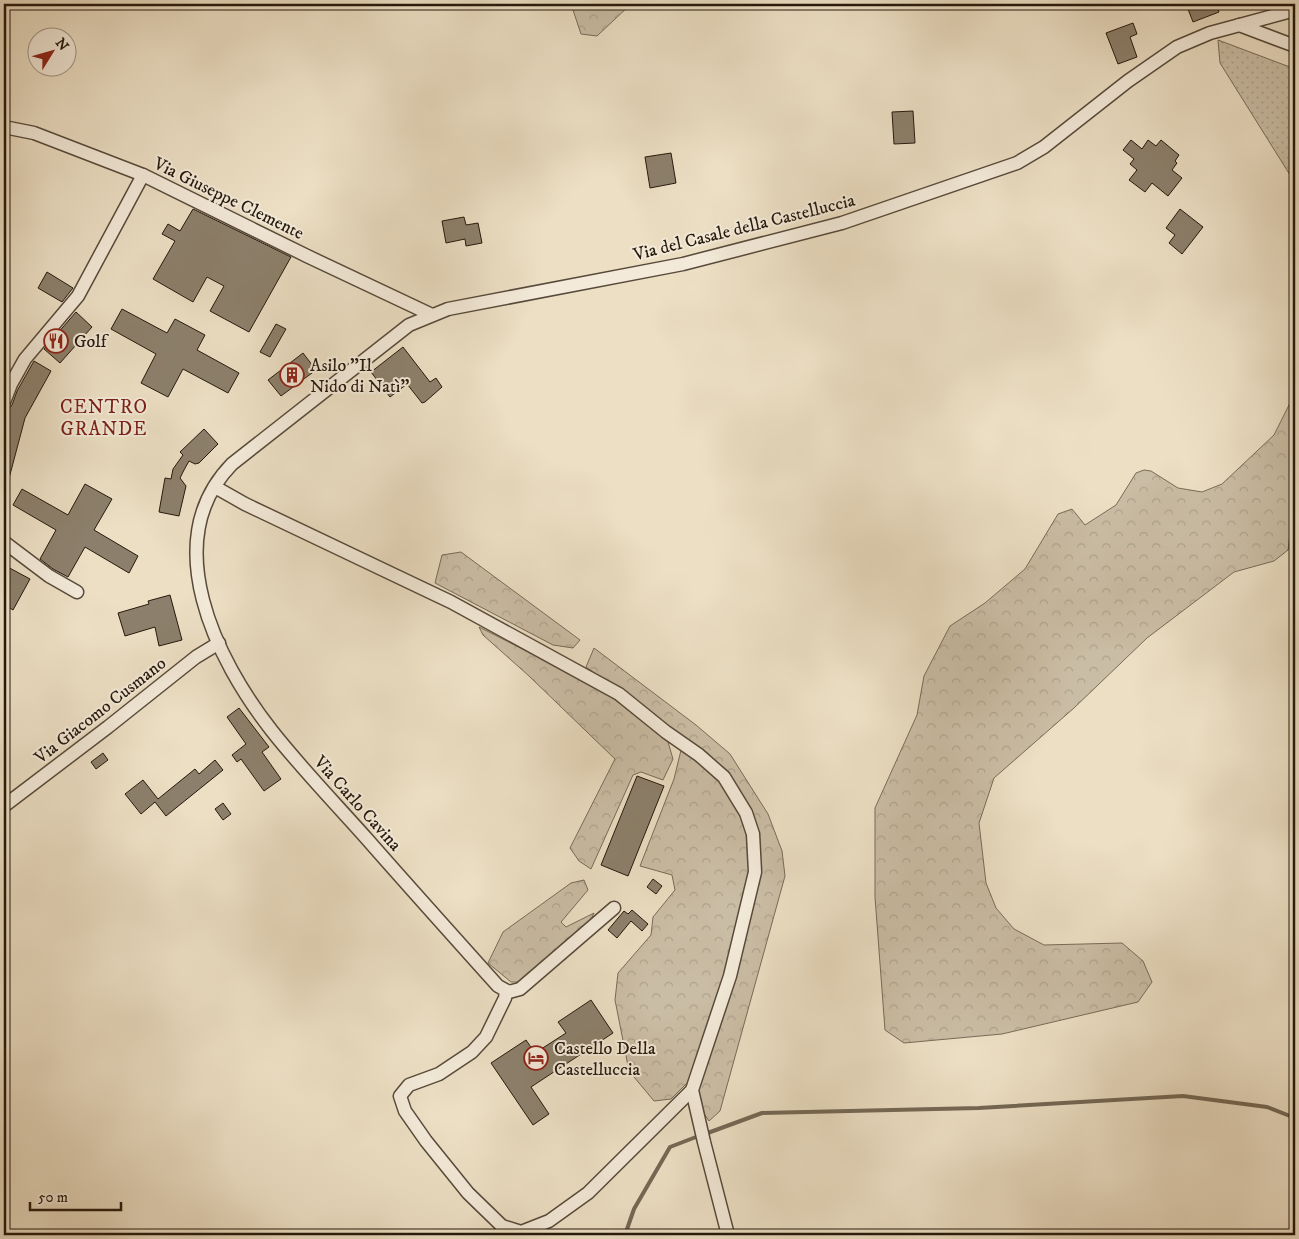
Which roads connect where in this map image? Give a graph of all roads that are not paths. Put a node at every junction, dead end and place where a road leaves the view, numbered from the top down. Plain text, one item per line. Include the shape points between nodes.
1 (1295, 10) edge
2 (1239, 25) junction
3 (1295, 46) edge
4 (4, 127) edge
5 (143, 175) junction
6 (432, 315) junction
7 (4, 402) edge
8 (215, 487) junction
9 (4, 542) edge
10 (77, 592) dead end
11 (219, 644) junction
12 (4, 806) edge
13 (614, 908) dead end
14 (506, 991) junction
15 (692, 1090) junction
16 (728, 1235) edge

1 - 2 street, Via del Casale della Castelluccia
2 - 3 street
2 - 6 street, Via del Casale della Castelluccia via 1177,47 1044,147 1017,163 842,223 683,264 448,309
4 - 5 street, Via Giuseppe Clemente via 34,133
5 - 6 street, Via Giuseppe Clemente
5 - 7 street via 78,296 25,359
6 - 8 street, Via del Casale della Castelluccia via 409,325 240,458 221,476
8 - 11 street, Via Carlo Cavina via 204,507 197,532 196,561 208,619
8 - 15 street via 451,602 619,694 724,777 746,812 754,834 755,872 730,976
9 - 10 street via 49,576
11 - 12 street, Via Giacomo Cusmano via 196,657
11 - 14 street, Via Carlo Cavina via 271,730 498,986
13 - 14 street via 523,986 516,991
14 - 15 street via 486,1036 472,1052 439,1074 409,1085 400,1096 404,1111 426,1141 468,1193 502,1226 521,1232 548,1221 588,1193
15 - 16 street

